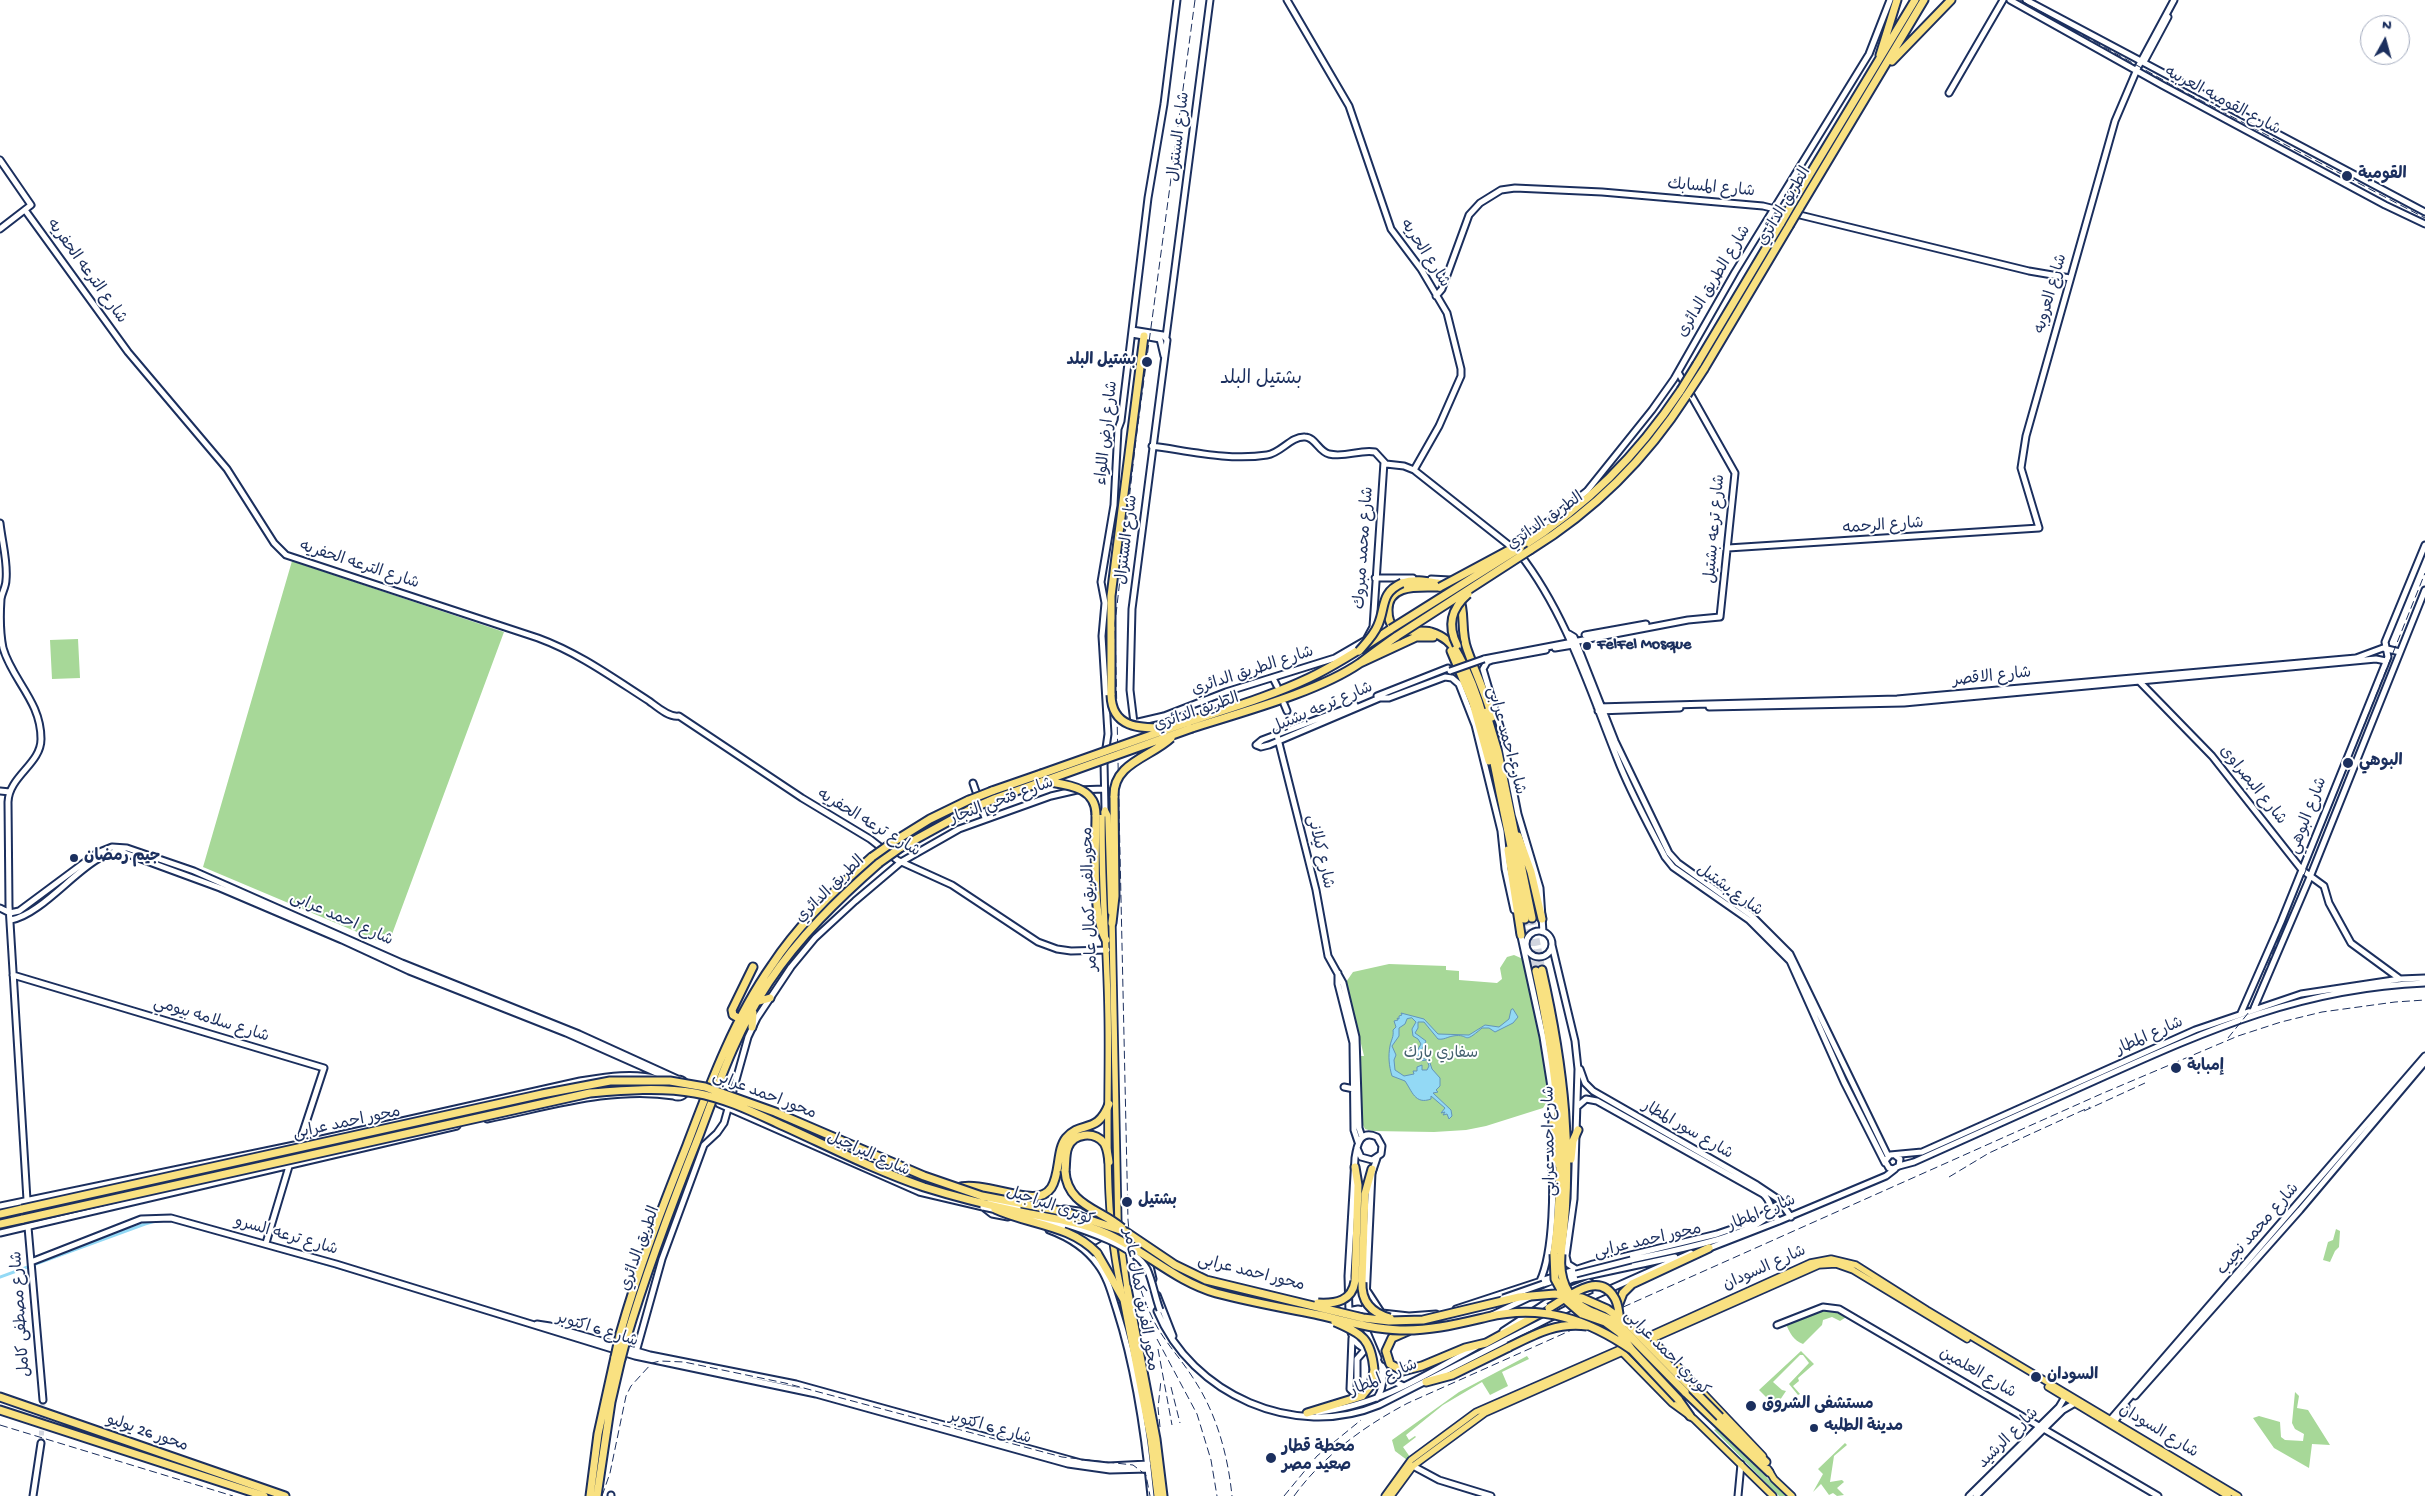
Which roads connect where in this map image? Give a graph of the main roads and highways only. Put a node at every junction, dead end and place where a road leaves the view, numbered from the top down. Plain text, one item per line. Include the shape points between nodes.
1 (1897, 0) edge
2 (1915, 0) edge
3 (1924, 0) edge
4 (1951, 0) edge
5 (1882, 64) junction
6 (1867, 88) junction
7 (1144, 336) road end
8 (1700, 366) junction
9 (1684, 393) junction
10 (1519, 550) junction
11 (1478, 585) junction
12 (1392, 627) junction
13 (1359, 651) junction
14 (1360, 663) junction
15 (1191, 725) junction
16 (1173, 731) junction
17 (1498, 752) junction
18 (1496, 770) junction
19 (1042, 778) junction
20 (993, 795) junction
21 (1511, 832) junction
22 (1528, 919) tunnel mouth
23 (1542, 919) tunnel mouth
24 (1112, 923) junction
25 (1523, 939) road end
26 (1106, 940) junction
27 (786, 952) junction
28 (776, 965) junction
29 (753, 967) dead end
30 (770, 998) road end
31 (755, 1005) junction
32 (740, 1018) junction
33 (752, 1027) road end
34 (1109, 1104) junction
35 (1553, 1124) road end
36 (1578, 1130) road end
37 (1109, 1162) junction
38 (1560, 1165) junction
39 (1355, 1167) road end
40 (1372, 1169) road end
41 (1568, 1172) junction
42 (957, 1188) junction
43 (982, 1203) junction
44 (1110, 1210) junction
45 (1118, 1210) junction
46 (0, 1214) edge
47 (1110, 1221) junction
48 (1118, 1222) junction
49 (0, 1224) edge
50 (660, 1224) junction
51 (1126, 1232) junction
52 (1709, 1248) road end
53 (1557, 1254) junction
54 (1840, 1262) junction
55 (1127, 1288) joint
56 (1124, 1300) junction
57 (1305, 1302) junction
58 (1618, 1306) junction
59 (1319, 1315) junction
60 (1398, 1321) junction
61 (1597, 1328) junction
62 (1411, 1330) junction
63 (1625, 1330) junction
64 (1130, 1334) junction
65 (1650, 1337) junction
66 (1660, 1348) junction
67 (1632, 1350) junction
68 (1621, 1351) junction
69 (1636, 1368) junction
70 (1426, 1382) road end
71 (1705, 1395) junction
72 (0, 1397) edge
73 (1692, 1400) junction
74 (0, 1410) edge
75 (1307, 1413) road end
76 (1690, 1416) junction
77 (1433, 1447) junction
78 (1766, 1462) junction
79 (2178, 1462) junction
80 (1769, 1472) junction
81 (592, 1495) edge
82 (264, 1496) edge
83 (286, 1496) edge
84 (1158, 1496) edge
85 (1163, 1496) edge
86 (1385, 1496) edge
87 (1392, 1496) edge
88 (1773, 1496) edge
89 (1792, 1496) edge
90 (2228, 1496) edge
91 (2238, 1496) edge

1 - 5 highway
2 - 5 highway, الطريق الدائري
3 - 5 highway, الطريق الدائري
4 - 5 highway
5 - 6 highway, الطريق الدائري
6 - 8 highway, الطريق الدائري, bridge via 1792,204
6 - 8 highway, الطريق الدائري, bridge via 1800,209
7 - 16 highway, bridge via 1107,618 1111,695 1116,714 1128,724
8 - 9 highway, الطريق الدائري, bridge
9 - 10 highway, الطريق الدائري via 1612,477
9 - 11 highway, الطريق الدائري, bridge via 1654,442 1609,491 1572,523
10 - 12 highway, الطريق الدائري, bridge
10 - 12 highway, bridge via 1488,560 1449,584 1412,587 1395,594 1388,608
11 - 14 highway, الطريق الدائري, bridge
11 - 17 highway, شارع احمد عرابى, bridge via 1459,603 1453,614 1451,630 1479,692
12 - 13 highway, الطريق الدائري
12 - 18 highway, شارع احمد عرابى via 1406,632 1438,634 1454,647 1466,669
13 - 15 highway, الطريق الدائري via 1323,671
13 - 17 highway, bridge via 1377,627 1387,595 1405,580 1419,579 1454,591 1460,599 1464,640 1491,713
14 - 15 highway, الطريق الدائري via 1293,694
14 - 18 highway via 1416,638 1430,637 1444,642 1453,654 1473,703 1489,761
15 - 16 highway, الطريق الدائري, bridge
16 - 19 highway, الطريق الدائري, bridge
16 - 24 highway, bridge via 1156,750 1125,768 1115,784
17 - 21 highway, شارع احمد عرابى
18 - 21 highway, شارع احمد عرابى
19 - 20 highway, الطريق الدائري
19 - 26 highway, bridge via 1080,788 1095,805 1098,904 1100,926
20 - 27 highway, الطريق الدائري, bridge via 879,863
20 - 27 highway, الطريق الدائري, bridge via 969,800 893,842 822,904
21 - 22 highway, شارع احمد عرابى
21 - 23 highway via 1520,840
21 - 25 highway via 1509,868
24 - 26 main road, محور الفريق كمال عامر via 1108,816 1104,810 1102,857
24 - 45 main road, محور الفريق كمال عامر
26 - 34 main road, محور الفريق كمال عامر
27 - 28 highway, الطريق الدائري
28 - 31 highway, الطريق الدائري
28 - 32 highway, الطريق الدائري
29 - 32 highway via 732,1010 733,1015
30 - 31 highway
31 - 33 highway
31 - 50 highway, الطريق الدائري via 728,1060
32 - 50 highway, الطريق الدائري via 701,1108
34 - 37 main road, محور الفريق كمال عامر
34 - 42 highway via 1098,1122 1065,1139 1060,1149 1056,1179 1042,1194 1029,1197 968,1186
35 - 38 highway via 1555,1156
36 - 41 highway
37 - 44 main road, محور الفريق كمال عامر
37 - 51 highway, bridge via 1106,1147 1098,1138 1087,1135 1076,1138 1066,1152 1066,1183 1076,1198
38 - 41 highway, شارع احمد عرابى via 1556,1078 1539,970 1562,1068
38 - 53 highway, شارع احمد عرابى
39 - 57 highway, bridge via 1358,1185 1354,1287 1338,1302
40 - 60 highway, bridge via 1365,1194 1362,1293 1374,1311
41 - 53 highway, شارع احمد عرابى
42 - 46 highway, محور احمد عرابى, bridge via 725,1093 686,1083 610,1081
42 - 51 highway, محور احمد عرابى, bridge via 1078,1216
43 - 49 highway, محور احمد عرابى, bridge via 889,1173 722,1100 690,1092 628,1090 590,1093
43 - 56 highway, bridge via 1080,1239 1097,1253
43 - 59 highway, محور احمد عرابى, bridge via 1068,1220 1103,1231 1177,1276 1213,1292
44 - 45 main road
44 - 47 main road, محور الفريق كمال عامر
45 - 48 main road, محور الفريق كمال عامر
47 - 48 main road
47 - 56 main road, محور الفريق كمال عامر
48 - 55 main road, محور الفريق كمال عامر
50 - 81 highway, الطريق الدائري, bridge via 623,1337
51 - 57 highway, محور احمد عرابى, bridge via 1200,1278
52 - 58 highway via 1636,1282 1623,1293
53 - 63 highway, كوبري احمد عرابى, bridge via 1561,1275 1573,1298 1586,1309 1612,1320
53 - 67 highway, كوبري احمد عرابى, bridge via 1555,1279 1567,1301 1582,1314 1613,1327
54 - 65 main road, شارع السودان via 1814,1267
54 - 79 main road, شارع السودان
54 - 79 main road, شارع السودان via 1860,1267
55 - 64 highway, محور الفريق كمال عامر
56 - 64 highway, محور الفريق كمال عامر
57 - 60 highway, محور احمد عرابى, bridge via 1363,1318
58 - 62 highway, bridge via 1608,1290 1593,1285 1479,1346 1465,1348 1409,1370 1400,1370 1389,1362 1386,1348 1395,1336
58 - 63 highway, bridge
59 - 62 highway, محور احمد عرابى, bridge via 1373,1327
59 - 75 highway, bridge via 1356,1331 1369,1346 1374,1370 1371,1385 1362,1396
60 - 78 highway, محور احمد عرابى, bridge via 1438,1318 1519,1297 1555,1294 1575,1296 1601,1305 1628,1324
61 - 62 highway, محور احمد عرابى, bridge via 1575,1319 1520,1313
61 - 67 highway, محور احمد عرابى, bridge
61 - 70 highway, bridge via 1575,1325 1550,1328 1452,1375
63 - 73 highway, كوبري احمد عرابى, bridge
64 - 84 highway, محور الفريق كمال عامر
64 - 85 highway, محور الفريق كمال عامر via 1157,1445
65 - 66 main road
65 - 68 main road, شارع السودان
66 - 69 main road via 1647,1353
66 - 71 main road
67 - 76 highway, كوبري احمد عرابى, bridge
68 - 69 main road
68 - 77 main road, شارع السودان via 1485,1413
69 - 76 main road
71 - 73 highway
71 - 78 main road via 1757,1448
72 - 83 highway, محور 26 يوليو
73 - 80 highway, كوبري احمد عرابى
74 - 82 highway, محور 26 يوليو
76 - 88 main road
77 - 86 main road, شارع السودان via 1405,1466
77 - 87 main road, شارع السودان via 1413,1466
78 - 80 main road
79 - 90 main road, شارع السودان
79 - 91 main road, شارع السودان
80 - 89 main road

